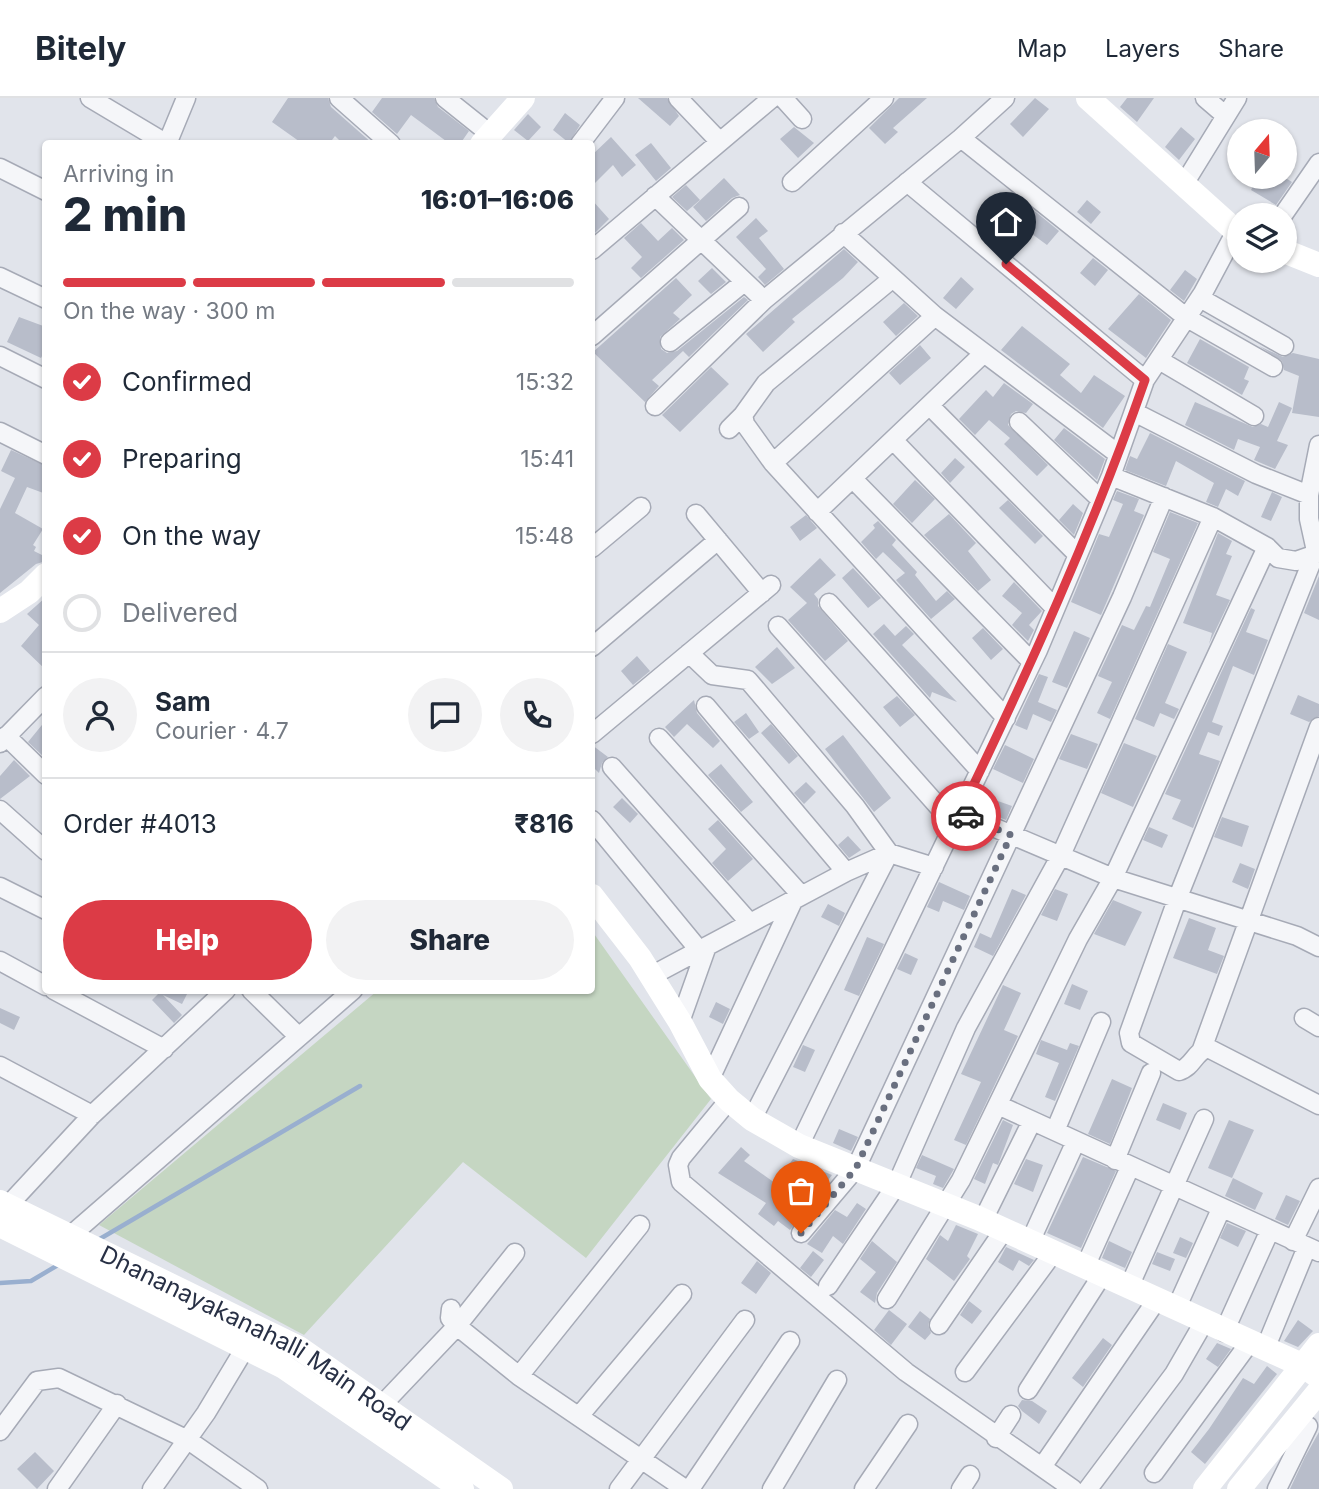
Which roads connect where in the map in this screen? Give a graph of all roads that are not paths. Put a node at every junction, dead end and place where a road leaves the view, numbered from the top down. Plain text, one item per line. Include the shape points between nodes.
1 (186, 98) edge
2 (445, 98) edge
3 (523, 98) edge
4 (615, 98) edge
5 (678, 98) edge
6 (772, 98) edge
7 (783, 98) edge
8 (884, 98) edge
9 (1005, 98) edge
10 (1088, 98) edge
11 (1205, 98) edge
12 (1237, 98) edge
13 (101, 101) edge
14 (351, 102) edge
15 (1226, 116) junction
16 (802, 119) dead end
17 (961, 138) junction
18 (486, 139) edge
19 (161, 140) edge
20 (169, 140) edge
21 (387, 140) edge
22 (583, 140) edge
23 (720, 142) junction
24 (1319, 163) edge
25 (0, 168) edge
26 (792, 181) dead end
27 (907, 182) junction
28 (1184, 184) junction
29 (42, 189) edge
30 (656, 196) junction
31 (1291, 203) edge
32 (739, 206) dead end
33 (1227, 224) edge
34 (843, 233) junction
35 (700, 240) junction
36 (595, 247) edge
37 (1227, 251) edge
38 (1297, 256) edge
39 (1319, 265) edge
40 (0, 277) edge
41 (893, 278) junction
42 (743, 283) junction
43 (42, 297) edge
44 (1200, 298) junction
45 (764, 300) junction
46 (935, 316) junction
47 (1187, 318) junction
48 (595, 333) edge
49 (670, 342) dead end
50 (1284, 346) dead end
51 (984, 353) junction
52 (0, 356) edge
53 (1159, 360) junction
54 (1273, 367) dead end
55 (42, 377) edge
56 (1145, 380) junction
57 (655, 406) dead end
58 (930, 406) junction
59 (1134, 412) junction
60 (743, 415) junction
61 (1254, 416) dead end
62 (1019, 422) dead end
63 (729, 429) dead end
64 (0, 432) edge
65 (894, 441) junction
66 (42, 453) edge
67 (1319, 453) edge
68 (1118, 454) junction
69 (774, 463) junction
70 (1111, 476) junction
71 (854, 480) junction
72 (1309, 495) junction
73 (1164, 497) junction
74 (1101, 500) junction
75 (642, 507) dead end
76 (817, 512) junction
77 (696, 514) dead end
78 (1213, 517) junction
79 (718, 540) junction
80 (595, 546) edge
81 (1267, 547) junction
82 (1317, 552) edge
83 (1078, 555) junction
84 (42, 579) edge
85 (829, 603) dead end
86 (1055, 608) junction
87 (0, 611) edge
88 (778, 626) dead end
89 (595, 644) edge
90 (689, 653) junction
91 (1032, 662) junction
92 (42, 700) edge
93 (706, 706) dead end
94 (1006, 718) junction
95 (1319, 727) edge
96 (595, 731) edge
97 (660, 738) dead end
98 (3, 739) edge
99 (612, 767) dead end
100 (979, 771) junction
101 (42, 772) edge
102 (0, 810) edge
103 (956, 818) junction
104 (595, 823) edge
105 (1011, 835) junction
106 (42, 847) edge
107 (890, 853) junction
108 (1061, 855) junction
109 (934, 867) junction
110 (846, 872) junction
111 (1114, 878) junction
112 (0, 887) edge
113 (1178, 897) junction
114 (797, 898) junction
115 (595, 900) edge
116 (42, 908) edge
117 (1247, 920) junction
118 (749, 922) junction
119 (1318, 942) edge
120 (703, 948) junction
121 (0, 961) edge
122 (651, 976) junction
123 (42, 984) edge
124 (61, 994) edge
125 (255, 994) edge
126 (346, 994) edge
127 (221, 995) edge
128 (1101, 1021) dead end
129 (680, 1022) junction
130 (298, 1036) junction
131 (164, 1049) junction
132 (1202, 1049) junction
133 (0, 1066) edge
134 (1152, 1073) dead end
135 (710, 1079) junction
136 (729, 1100) junction
137 (998, 1105) junction
138 (1319, 1105) edge
139 (92, 1115) junction
140 (752, 1118) junction
141 (1204, 1119) dead end
142 (1032, 1121) junction
143 (1055, 1131) junction
144 (1076, 1141) junction
145 (799, 1146) junction
146 (1123, 1164) junction
147 (856, 1168) junction
148 (897, 1184) junction
149 (1173, 1187) junction
150 (1319, 1188) edge
151 (947, 1205) junction
152 (1221, 1209) junction
153 (2, 1212) edge
154 (993, 1225) junction
155 (640, 1226) dead end
156 (1270, 1230) junction
157 (801, 1233) dead end
158 (1031, 1242) junction
159 (1306, 1247) edge
160 (77, 1249) junction
161 (515, 1253) dead end
162 (1053, 1253) junction
163 (1094, 1271) junction
164 (828, 1286) dead end
165 (1129, 1287) junction
166 (682, 1294) dead end
167 (887, 1299) dead end
168 (1167, 1305) junction
169 (454, 1317) junction
170 (745, 1320) dead end
171 (939, 1325) dead end
172 (1214, 1327) junction
173 (251, 1338) junction
174 (790, 1341) dead end
175 (1257, 1345) junction
176 (1319, 1345) edge
177 (1312, 1371) edge
178 (965, 1372) dead end
179 (519, 1376) junction
180 (837, 1380) dead end
181 (1028, 1390) dead end
182 (1319, 1391) edge
183 (1273, 1403) junction
184 (117, 1404) junction
185 (382, 1406) junction
186 (580, 1415) junction
187 (1011, 1415) dead end
188 (908, 1424) dead end
189 (1307, 1426) edge
190 (0, 1432) edge
191 (996, 1438) junction
192 (188, 1440) junction
193 (641, 1458) junction
194 (1042, 1467) junction
195 (1154, 1474) dead end
196 (253, 1488) edge
197 (57, 1489) edge
198 (152, 1489) edge
199 (462, 1489) edge
200 (502, 1489) edge
201 (619, 1489) edge
202 (685, 1489) edge
203 (690, 1489) edge
204 (772, 1489) edge
205 (864, 1489) edge
206 (1073, 1489) edge
207 (1088, 1489) edge
208 (1205, 1489) edge
209 (1239, 1489) edge
210 (1277, 1489) edge

1 - 20 street
2 - 18 street
3 - 18 street
4 - 22 street
5 - 23 street
6 - 23 street
7 - 16 street
8 - 26 street
9 - 17 street
10 - 28 street
11 - 15 street
12 - 15 street
13 - 19 street
14 - 21 street
15 - 28 street
17 - 27 street
17 - 47 street
23 - 30 street
24 - 31 street
25 - 29 street
27 - 34 street
27 - 56 street
28 - 33 street
30 - 35 street
30 - 36 street
32 - 35 street
34 - 41 street
34 - 45 street
35 - 42 street
35 - 48 street
37 - 44 street
38 - 39 street
40 - 43 street
41 - 46 street
41 - 60 street via 766,383
42 - 45 street
42 - 49 street
44 - 47 street
44 - 50 street
45 - 57 street
46 - 51 street
46 - 69 street
47 - 53 street
47 - 54 street
51 - 58 street
51 - 68 street
52 - 55 street
53 - 56 street
53 - 61 street
56 - 59 street
58 - 65 street
58 - 83 street
59 - 68 street
59 - 72 street via 1256,474
60 - 63 street
60 - 69 street
62 - 74 street
64 - 66 street
65 - 71 street
65 - 86 street
67 - 72 street
68 - 70 street
69 - 76 street
70 - 73 street
70 - 74 street
71 - 76 street
71 - 91 street
72 - 82 street
73 - 78 street
73 - 105 street
74 - 83 street
75 - 80 street
76 - 94 street
77 - 79 street
78 - 81 street
78 - 108 street
79 - 89 street
79 - 90 street via 766,589
81 - 82 street via 1278,558 1296,561
81 - 111 street
82 - 113 street
83 - 86 street
84 - 87 street
85 - 100 street
86 - 91 street
88 - 103 street
90 - 96 street
90 - 107 street via 712,676 748,680
91 - 94 street
92 - 98 street
93 - 110 street
94 - 100 street
95 - 117 street
97 - 114 street
98 - 101 street
99 - 118 street
100 - 103 street
102 - 106 street
103 - 105 street
103 - 109 street
104 - 120 street
105 - 108 street
105 - 147 street
107 - 109 street
107 - 110 street
107 - 140 street
108 - 111 street
108 - 148 street via 966,1028
109 - 145 street
110 - 114 street
111 - 113 street
111 - 137 street via 1078,939
112 - 116 street
113 - 117 street
113 - 132 street via 1130,1037 1132,1043 1179,1071 1192,1064
114 - 118 street
114 - 135 street
115 - 122 street
117 - 119 street
117 - 132 street
118 - 120 street
120 - 122 street
120 - 129 street
121 - 123 street
122 - 129 street
124 - 131 street
125 - 130 street
126 - 130 street
127 - 131 street
128 - 143 street
129 - 135 street
130 - 160 street
131 - 139 street
132 - 138 street via 1211,1049
133 - 139 street
134 - 146 street
135 - 136 street
136 - 140 street
136 - 191 street via 681,1158 681,1182 863,1338
137 - 142 street
137 - 151 street
139 - 153 street
140 - 145 street
141 - 149 street
142 - 143 street
142 - 154 street
143 - 144 street
144 - 146 street
144 - 158 street
145 - 147 street
146 - 149 street
146 - 163 street
147 - 148 street
147 - 157 street
148 - 151 street
148 - 164 street
149 - 152 street
149 - 165 street
150 - 159 street
151 - 154 street
151 - 167 street
152 - 156 street
152 - 168 street
153 - 160 street, Dhananayakanahalli Main Road
154 - 158 street
154 - 171 street
155 - 179 street
156 - 159 street
156 - 172 street
158 - 162 street
159 - 175 street
160 - 173 street, Dhananayakanahalli Main Road
161 - 169 street
162 - 163 street
162 - 178 street
163 - 165 street
163 - 181 street
165 - 168 street
166 - 186 street
168 - 172 street
168 - 194 street
169 - 179 street
169 - 185 street
170 - 193 street
172 - 175 street
172 - 207 street
173 - 185 street, Dhananayakanahalli Main Road via 299,1348
173 - 192 street
173 - 199 street, Dhananayakanahalli Main Road via 284,1367
174 - 203 street
175 - 177 street
175 - 195 street
176 - 177 street
177 - 183 street
179 - 186 street
180 - 204 street
182 - 189 street
183 - 189 street
183 - 208 street
184 - 190 street via 58,1378 42,1378
184 - 192 street
184 - 197 street
185 - 200 street, Dhananayakanahalli Main Road
186 - 193 street
187 - 191 street
188 - 205 street
189 - 209 street
189 - 210 street
191 - 194 street
192 - 196 street
192 - 198 street
193 - 201 street
193 - 202 street
194 - 206 street

